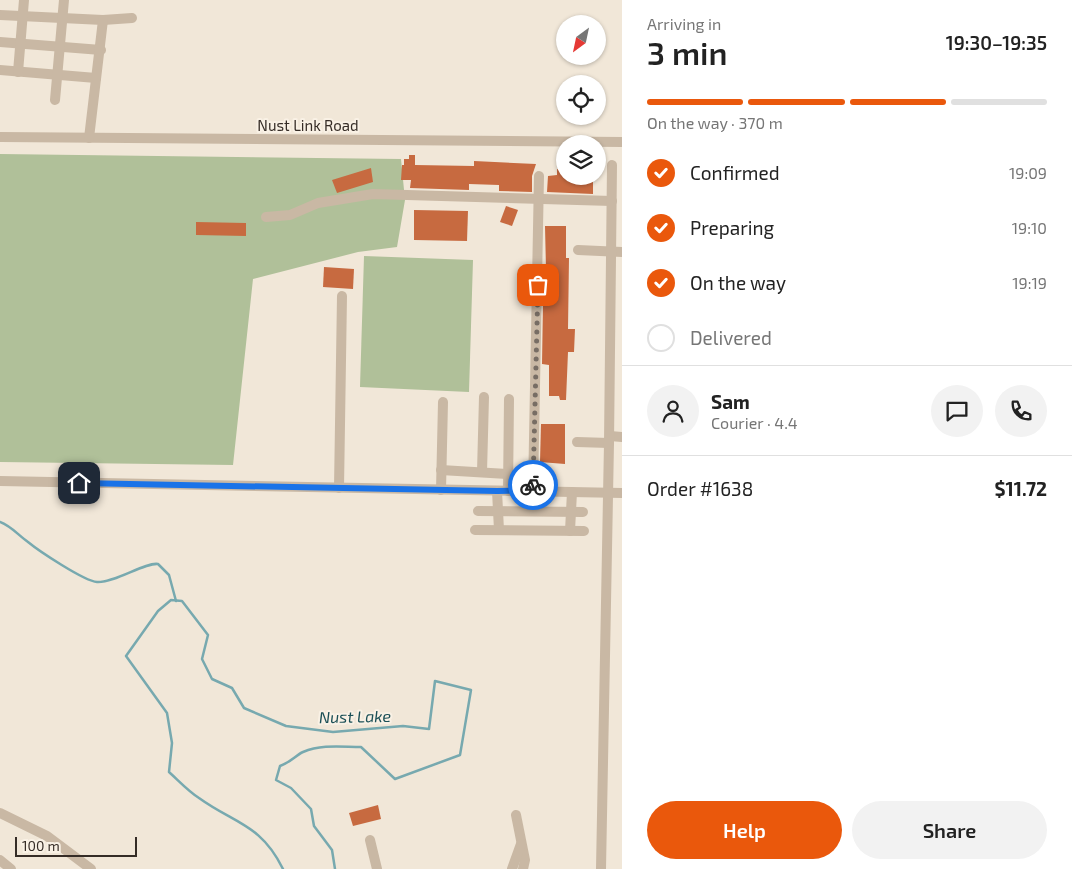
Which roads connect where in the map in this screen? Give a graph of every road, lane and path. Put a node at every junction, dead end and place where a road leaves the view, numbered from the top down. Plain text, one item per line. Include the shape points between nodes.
1 (24, 0) edge
2 (64, 0) edge
3 (0, 15) edge
4 (22, 16) junction
5 (63, 18) junction
6 (132, 18) dead end
7 (103, 20) junction
8 (0, 42) edge
9 (21, 44) junction
10 (60, 47) junction
11 (101, 50) junction
12 (0, 70) edge
13 (18, 72) junction
14 (56, 75) junction
15 (96, 78) junction
16 (55, 100) dead end
17 (0, 137) edge
18 (89, 138) junction
19 (619, 142) edge
20 (612, 165) dead end
21 (538, 176) dead end
22 (538, 200) junction
23 (612, 201) junction
24 (266, 217) dead end
25 (617, 233) edge
26 (578, 250) dead end
27 (617, 252) edge
28 (342, 296) dead end
29 (610, 322) junction
30 (622, 322) edge
31 (484, 397) dead end
32 (509, 399) dead end
33 (443, 402) dead end
34 (622, 437) edge
35 (609, 440) junction
36 (577, 442) dead end
37 (441, 470) junction
38 (482, 472) junction
39 (507, 474) junction
40 (0, 481) edge
41 (339, 488) junction
42 (441, 490) junction
43 (533, 490) junction
44 (503, 491) junction
45 (572, 492) junction
46 (608, 492) junction
47 (622, 493) edge
48 (478, 511) dead end
49 (498, 511) junction
50 (571, 512) junction
51 (583, 512) dead end
52 (475, 530) dead end
53 (499, 530) junction
54 (570, 531) junction
55 (584, 532) dead end
56 (0, 813) edge
57 (516, 815) dead end
58 (370, 840) dead end
59 (522, 843) junction
60 (0, 860) edge
61 (11, 869) edge
62 (91, 869) edge
63 (377, 869) edge
64 (512, 869) edge
65 (523, 869) edge
66 (601, 869) edge

1 - 4 street
2 - 5 street
3 - 4 street
4 - 5 street
4 - 9 street
5 - 7 street
5 - 10 street
6 - 7 street
7 - 11 street
8 - 9 street
9 - 10 street
9 - 13 street
10 - 11 street
10 - 14 street
11 - 15 street
12 - 13 street
13 - 14 street
14 - 15 street
14 - 16 street
15 - 18 street
17 - 18 street, Nust Link Road
18 - 19 street, Nust Link Road
20 - 23 street
21 - 22 street
22 - 23 street
22 - 24 street via 373,194 318,203 290,216
22 - 43 street
23 - 25 street
25 - 27 street
26 - 27 street
27 - 29 street
28 - 41 street
29 - 30 street
29 - 35 street
31 - 38 street
32 - 39 street
33 - 37 street
34 - 35 street
35 - 36 street
35 - 46 street
37 - 38 street
37 - 42 street
38 - 39 street
39 - 44 street
40 - 41 street
41 - 42 street
42 - 44 street
43 - 44 street
43 - 45 street
44 - 49 street
45 - 46 street
45 - 50 street
46 - 47 street
46 - 66 street
48 - 49 street
49 - 50 street
49 - 53 street
50 - 51 street
50 - 54 street
52 - 53 street
53 - 54 street
54 - 55 street
56 - 62 street via 47,836
57 - 59 street
58 - 63 street
59 - 64 street
59 - 65 street
60 - 61 street

